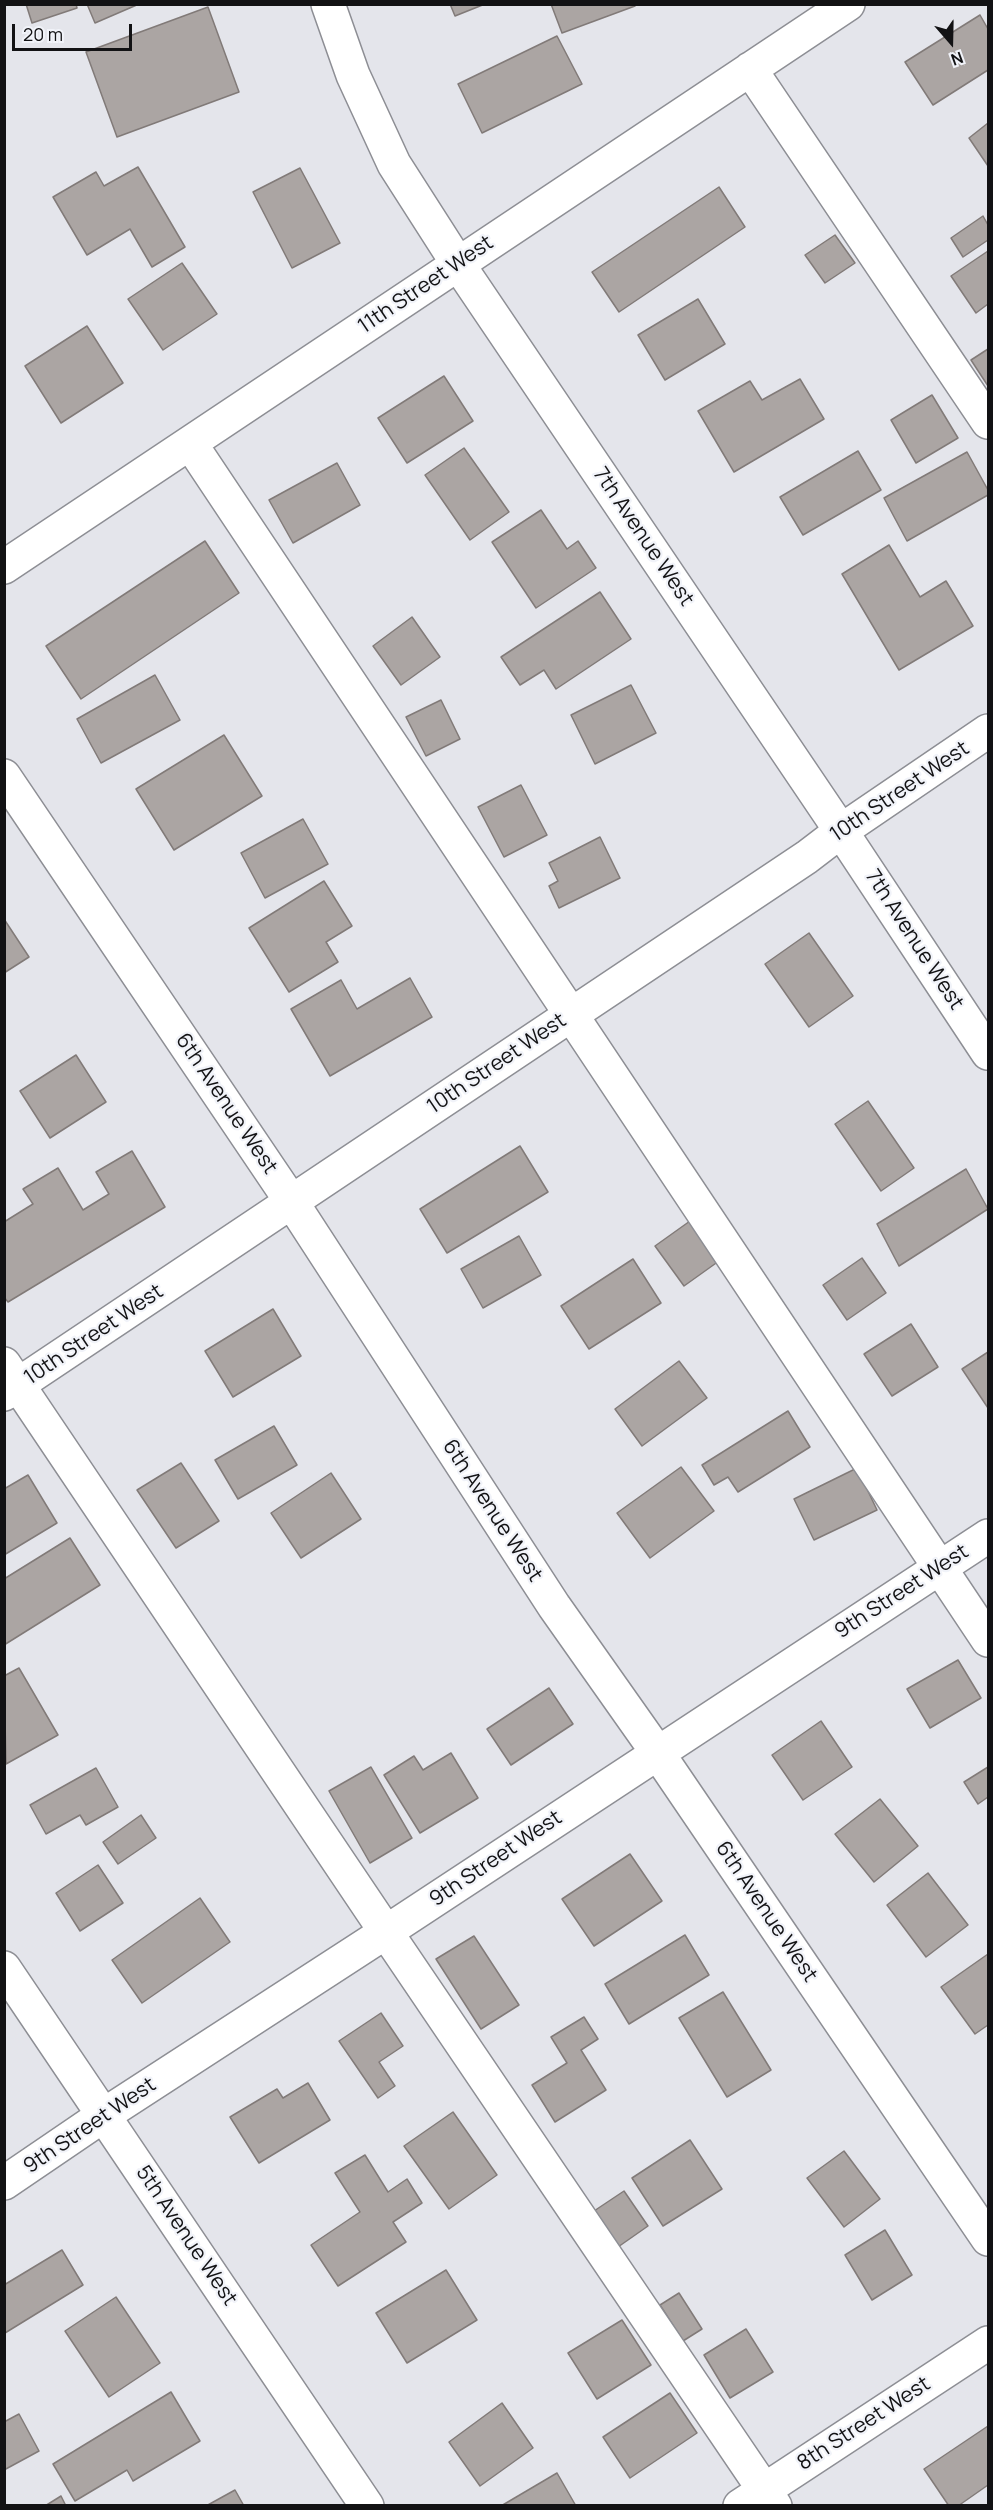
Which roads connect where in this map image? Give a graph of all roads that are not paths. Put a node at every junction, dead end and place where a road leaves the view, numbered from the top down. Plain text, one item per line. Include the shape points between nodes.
1 (327, 4) edge
2 (848, 4) edge
3 (750, 69) junction
4 (458, 264) junction
5 (988, 422) edge
6 (190, 443) junction
7 (4, 567) edge
8 (988, 731) edge
9 (4, 776) edge
10 (841, 831) junction
11 (571, 1014) junction
12 (988, 1053) edge
13 (291, 1201) junction
14 (9, 1381) edge
15 (988, 1536) edge
16 (939, 1568) junction
17 (988, 1640) edge
18 (657, 1752) junction
19 (386, 1932) junction
20 (4, 1968) edge
21 (104, 2115) junction
22 (4, 2183) edge
23 (988, 2239) edge
24 (988, 2343) edge
25 (760, 2500) edge
26 (366, 2505) edge

1 - 4 street, 7th Avenue West via 353,75 394,164
2 - 3 street, 11th Street West
3 - 4 street, 11th Street West
3 - 5 street
4 - 6 street, 11th Street West
4 - 10 street, 7th Avenue West
6 - 7 street, 11th Street West
6 - 11 street
8 - 10 street, 10th Street West
9 - 13 street, 6th Avenue West
10 - 11 street, 10th Street West
10 - 12 street, 7th Avenue West
11 - 13 street, 10th Street West
11 - 16 street
13 - 14 street, 10th Street West
13 - 18 street, 6th Avenue West via 554,1606
14 - 19 street
15 - 16 street, 9th Street West
16 - 17 street
16 - 18 street, 9th Street West
18 - 19 street, 9th Street West
18 - 23 street, 6th Avenue West
19 - 21 street, 9th Street West
19 - 25 street
20 - 21 street, 5th Avenue West
21 - 22 street, 9th Street West
21 - 26 street, 5th Avenue West
24 - 25 street, 8th Street West

